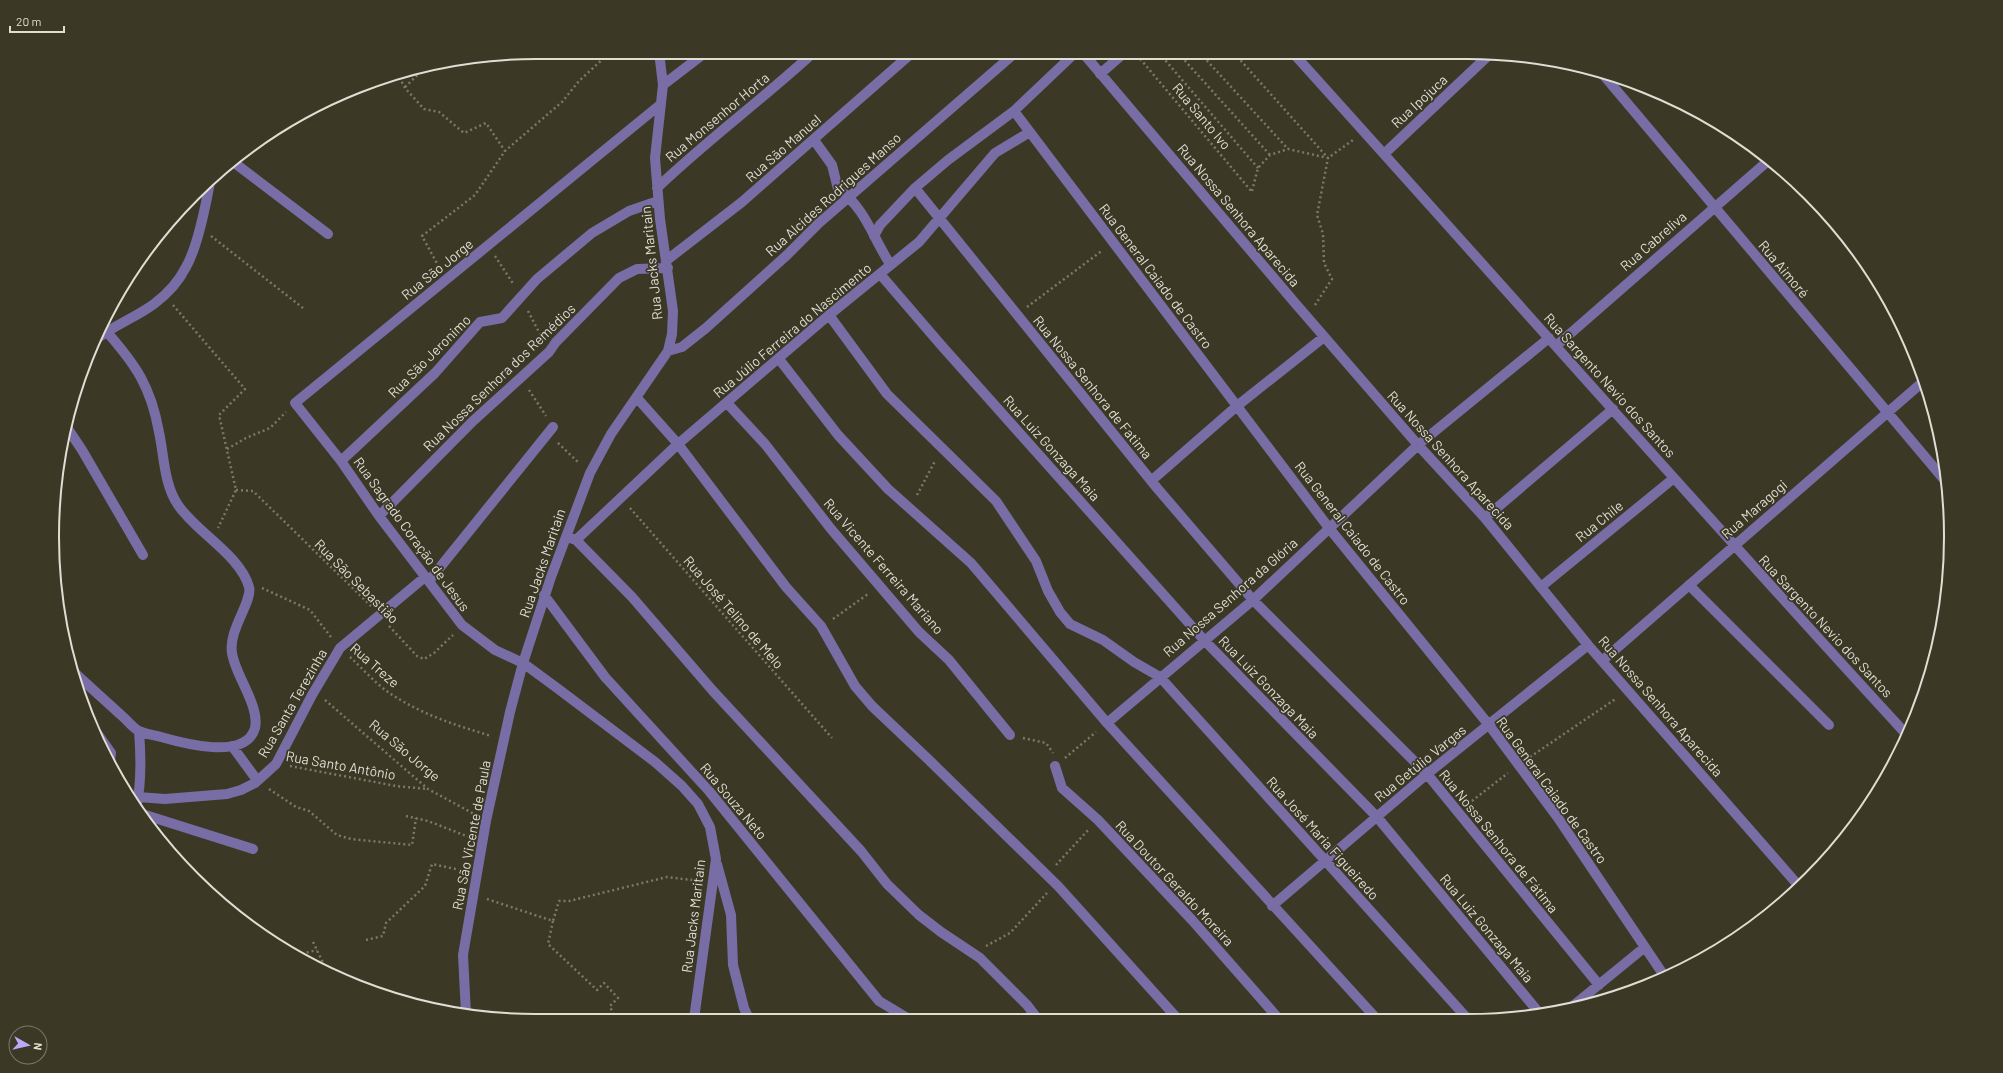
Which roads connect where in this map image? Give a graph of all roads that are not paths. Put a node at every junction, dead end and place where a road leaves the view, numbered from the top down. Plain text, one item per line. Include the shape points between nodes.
1 (660, 59) edge
2 (697, 59) edge
3 (806, 59) edge
4 (905, 59) edge
5 (1007, 59) edge
6 (1069, 59) edge
7 (1088, 59) edge
8 (1117, 59) edge
9 (1298, 59) edge
10 (1484, 60) edge
11 (1100, 74) junction
12 (1608, 80) edge
13 (663, 86) junction
14 (662, 104) junction
15 (1014, 111) junction
16 (1030, 132) junction
17 (814, 140) junction
18 (1384, 154) junction
19 (1765, 164) edge
20 (237, 165) edge
21 (657, 188) junction
22 (915, 188) junction
23 (208, 190) edge
24 (849, 196) junction
25 (658, 201) junction
26 (1714, 206) junction
27 (941, 219) junction
28 (328, 234) dead end
29 (874, 236) junction
30 (668, 264) junction
31 (890, 264) junction
32 (880, 274) junction
33 (829, 315) junction
34 (107, 327) edge
35 (106, 329) edge
36 (1324, 337) junction
37 (1549, 338) junction
38 (1556, 346) junction
39 (668, 351) junction
40 (779, 359) junction
41 (1919, 385) edge
42 (637, 398) junction
43 (295, 403) joint
44 (727, 403) junction
45 (1237, 406) junction
46 (1613, 409) junction
47 (1886, 412) junction
48 (550, 430) road end
49 (70, 433) edge
50 (678, 444) junction
51 (1418, 444) junction
52 (341, 461) junction
53 (1940, 475) edge
54 (1674, 478) junction
55 (1151, 481) junction
56 (378, 516) junction
57 (1485, 518) junction
58 (1329, 528) junction
59 (566, 536) junction
60 (576, 540) junction
61 (1734, 546) junction
62 (143, 555) dead end
63 (427, 579) junction
64 (1689, 584) junction
65 (1542, 586) junction
66 (544, 595) junction
67 (1253, 600) junction
68 (1204, 640) junction
69 (1588, 645) junction
70 (1602, 661) junction
71 (523, 663) junction
72 (1160, 677) junction
73 (80, 678) edge
74 (1107, 723) junction
75 (1489, 725) junction
76 (1829, 725) dead end
77 (1903, 730) edge
78 (139, 731) junction
79 (1010, 734) road end
80 (232, 746) junction
81 (1055, 766) road end
82 (1427, 774) junction
83 (257, 780) junction
84 (136, 796) edge
85 (138, 800) edge
86 (150, 816) edge
87 (1377, 817) junction
88 (253, 849) dead end
89 (716, 859) junction
90 (1325, 861) junction
91 (1795, 882) edge
92 (1272, 906) junction
93 (1645, 947) junction
94 (1662, 972) edge
95 (1599, 985) junction
96 (1580, 1000) edge
97 (466, 1009) edge
98 (1536, 1009) edge
99 (695, 1014) edge
100 (747, 1014) edge
101 (901, 1014) edge
102 (1034, 1014) edge
103 (1174, 1014) edge
104 (1274, 1014) edge
105 (1372, 1014) edge
106 (1463, 1014) edge

1 - 13 street, Rua Jacks Maritain
2 - 13 street
3 - 21 street, Rua Monsenhor Horta
4 - 17 street, Rua São Manuel
5 - 24 street, Rua Alcides Rodrigues Manso
6 - 15 street
7 - 11 street, Rua Nossa Senhora Aparecida
8 - 11 street
9 - 18 street, Rua Sargento Nevio dos Santos
10 - 18 street, Rua Ipojuca
11 - 36 street, Rua Nossa Senhora Aparecida
12 - 26 street, Rua Aimoré
13 - 14 street, Rua Jacks Maritain
14 - 21 street, Rua Jacks Maritain via 655,158
14 - 43 street, Rua São Jorge
15 - 16 street, Rua General Caiado de Castro
15 - 22 street
16 - 27 street, Rua Júlio Ferreira do Nascimento via 995,153
16 - 45 street, Rua General Caiado de Castro
17 - 24 street via 832,165 838,189
17 - 30 street, Rua São Manuel
18 - 37 street, Rua Sargento Nevio dos Santos
19 - 26 street, Rua Cabreliva
20 - 28 street
21 - 25 street, Rua Jacks Maritain
22 - 27 street, Rua Nossa Senhora de Fatima
22 - 29 street via 880,225
23 - 34 street via 200,227 186,267 154,304
24 - 29 street via 864,214
24 - 39 street, Rua Alcides Rodrigues Manso via 706,328 682,347
25 - 30 street, Rua Jacks Maritain
25 - 52 street, Rua São Jeronimo via 629,211 592,233 537,279 502,318 480,322 435,373
26 - 38 street, Rua Cabreliva
26 - 47 street, Rua Aimoré
27 - 31 street, Rua Júlio Ferreira do Nascimento via 919,242
27 - 55 street, Rua Nossa Senhora de Fatima
29 - 31 street
30 - 39 street, Rua Jacks Maritain via 673,311
30 - 56 street, Rua Nossa Senhora dos Remédios via 637,269 619,278 549,352 473,421
31 - 32 street, Rua Júlio Ferreira do Nascimento
32 - 33 street, Rua Júlio Ferreira do Nascimento
32 - 68 street, Rua Luiz Gonzaga Maia
33 - 40 street, Rua Júlio Ferreira do Nascimento
33 - 72 street, Rua José Maria Figueiredo via 887,394 996,502 1036,561 1048,591 1070,624 1103,640
35 - 80 street via 138,369 146,385 159,430 170,486 177,504 237,566 250,590 236,624 231,652 252,708 255,728 242,743
36 - 45 street
36 - 51 street, Rua Nossa Senhora Aparecida
37 - 38 street, Rua Sargento Nevio dos Santos
37 - 51 street, Rua Nossa Senhora da Glória
38 - 46 street, Rua Sargento Nevio dos Santos
39 - 42 street, Rua Jacks Maritain
40 - 44 street, Rua Júlio Ferreira do Nascimento
40 - 74 street via 838,435 888,490 971,564
41 - 47 street, Rua Maragogi
42 - 50 street
42 - 59 street, Rua Jacks Maritain via 611,434 590,473
43 - 52 street, Rua Sagrado Coração de Jesus
44 - 50 street, Rua Júlio Ferreira do Nascimento
44 - 79 street, Rua Vicente Ferreira Mariano via 765,444 832,529 919,632 949,660
45 - 55 street
45 - 58 street, Rua General Caiado de Castro
46 - 54 street, Rua Sargento Nevio dos Santos
46 - 57 street
47 - 53 street, Rua Aimoré
47 - 61 street, Rua Maragogi
48 - 63 street, Rua Santa Terezinha
49 - 62 street
50 - 60 street, Rua Júlio Ferreira do Nascimento
50 - 103 street via 786,587 821,626 855,686 872,706 1055,884
51 - 57 street, Rua Nossa Senhora Aparecida
51 - 58 street, Rua Nossa Senhora da Glória
52 - 56 street, Rua Sagrado Coração de Jesus
54 - 61 street, Rua Sargento Nevio dos Santos
54 - 65 street, Rua Chile
55 - 67 street, Rua Nossa Senhora de Fatima
56 - 63 street, Rua Sagrado Coração de Jesus
57 - 65 street, Rua Nossa Senhora Aparecida
58 - 67 street, Rua Nossa Senhora da Glória
58 - 75 street, Rua General Caiado de Castro
59 - 60 street
59 - 66 street, Rua Jacks Maritain
60 - 102 street via 632,597 713,691 861,851 888,884 919,915 980,958
61 - 64 street, Rua Maragogi
61 - 77 street, Rua Sargento Nevio dos Santos
63 - 71 street, Rua Sagrado Coração de Jesus via 462,625 495,650
63 - 83 street, Rua Santa Terezinha via 340,648 314,690 276,764
64 - 70 street, Rua Maragogi
64 - 76 street
65 - 69 street, Rua Nossa Senhora Aparecida
66 - 71 street, Rua Jacks Maritain
66 - 101 street, Rua Souza Neto via 606,677 709,791 879,1001
67 - 68 street, Rua Nossa Senhora da Glória
67 - 82 street, Rua Nossa Senhora de Fátima
68 - 72 street, Rua Nossa Senhora da Glória
68 - 87 street, Rua Luiz Gonzaga Maia
69 - 70 street, Rua Nossa Senhora Aparecida
69 - 75 street, Rua Getúlio Vargas
70 - 91 street, Rua Nossa Senhora Aparecida
71 - 89 street, Rua Jacks Maritain via 655,762 682,786 698,804 710,827
71 - 97 street, Rua São Vicente de Paula via 486,821 463,955
72 - 74 street, Rua Nossa Senhora da Glória
72 - 90 street, Rua José Maria Figueiredo
73 - 78 street
74 - 92 street
75 - 82 street, Rua Getúlio Vargas
75 - 93 street, Rua General Caiado de Castro via 1558,818
78 - 80 street via 193,746
78 - 84 street via 141,759
80 - 83 street
81 - 104 street, Rua Doutor Geraldo Moreira via 1062,788 1098,820 1192,920
82 - 87 street, Rua Getúlio Vargas
82 - 95 street, Rua Nossa Senhora de Fátima
83 - 85 street, Rua Santa Terezinha via 241,790 227,794
86 - 88 street
87 - 90 street, Rua Getúlio Vargas
87 - 98 street, Rua Luiz Gonzaga Maia
89 - 99 street, Rua Jacks Maritain
89 - 100 street via 731,915 732,965
90 - 92 street, Rua Getúlio Vargas
90 - 106 street, Rua José Maria Figueiredo
92 - 105 street
93 - 94 street, Rua General Caiado de Castro
93 - 95 street
95 - 96 street

